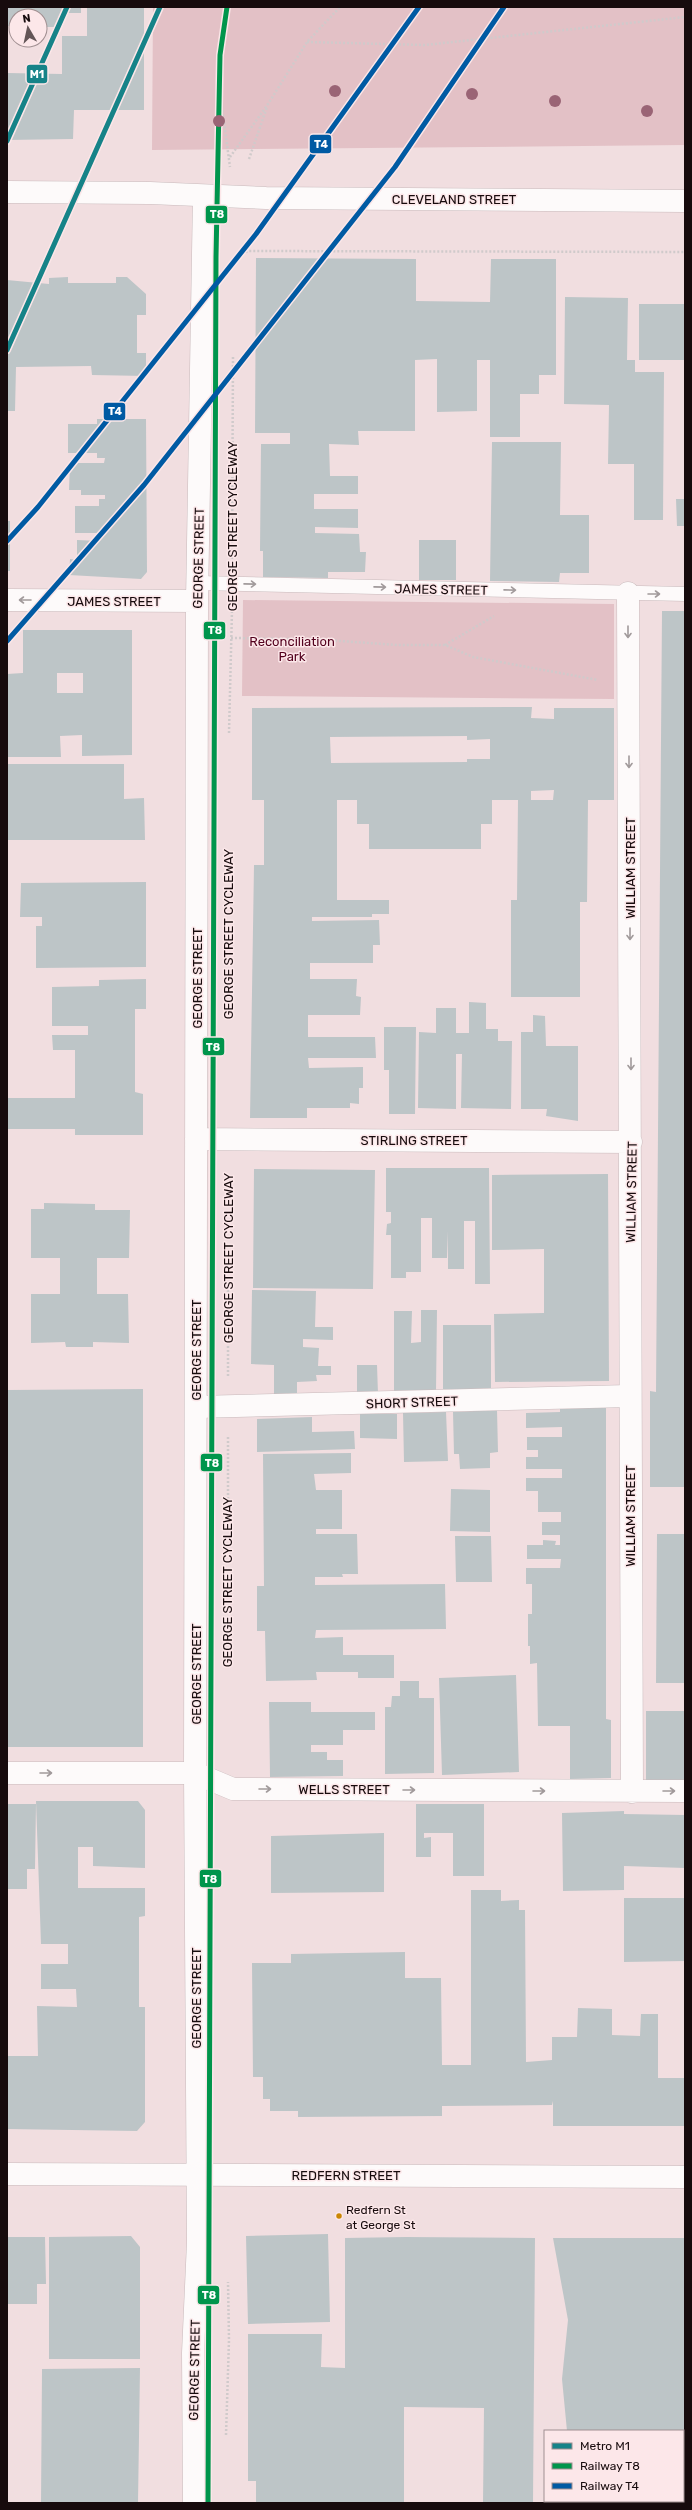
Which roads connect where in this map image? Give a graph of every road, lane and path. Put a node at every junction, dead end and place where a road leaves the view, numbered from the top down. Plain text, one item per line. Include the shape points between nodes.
1 (226, 7) edge
2 (340, 7) edge
3 (685, 17) edge
4 (307, 42) junction
5 (268, 104) junction
6 (249, 159) dead end
7 (7, 192) edge
8 (204, 196) junction
9 (685, 201) edge
10 (685, 252) edge
11 (242, 254) dead end
12 (234, 349) dead end
13 (232, 583) junction
14 (197, 592) junction
15 (628, 593) junction
16 (685, 594) edge
17 (7, 600) edge
18 (498, 614) dead end
19 (231, 638) junction
20 (445, 645) junction
21 (629, 690) junction
22 (229, 741) dead end
23 (196, 1139) junction
24 (631, 1142) junction
25 (228, 1280) dead end
26 (629, 1396) junction
27 (228, 1406) junction
28 (196, 1407) junction
29 (228, 1525) dead end
30 (7, 1773) edge
31 (195, 1773) junction
32 (685, 1791) edge
33 (632, 1792) junction
34 (7, 2174) edge
35 (198, 2175) junction
36 (685, 2177) edge
37 (194, 2503) edge

1 - 5 path via 219,85 230,157
2 - 4 path
3 - 4 path via 425,45
4 - 5 path
5 - 6 path
7 - 8 street, CLEVELAND STREET
8 - 9 street, CLEVELAND STREET
8 - 14 street, GEORGE STREET
10 - 11 path via 248,251
12 - 13 path, GEORGE STREET CYCLEWAY
13 - 14 lane, JAMES STREET
13 -> 15 lane, JAMES STREET
13 - 19 path, GEORGE STREET CYCLEWAY
14 -> 17 street, JAMES STREET
14 - 23 street, GEORGE STREET
15 -> 16 lane, JAMES STREET
15 -> 21 street, WILLIAM STREET
18 - 20 path
19 - 20 path
19 - 22 path, GEORGE STREET CYCLEWAY
20 - 21 path via 473,657 596,679
21 -> 24 street, WILLIAM STREET
23 - 24 street, STIRLING STREET
23 - 28 street, GEORGE STREET
24 - 26 street, WILLIAM STREET
25 - 27 path, GEORGE STREET CYCLEWAY
26 - 27 street, SHORT STREET
26 - 33 street, WILLIAM STREET
27 - 28 street, SHORT STREET
27 - 29 path, GEORGE STREET CYCLEWAY
28 - 31 street, GEORGE STREET
30 -> 31 street, WELLS STREET
31 -> 33 street, WELLS STREET via 233,1789
31 - 35 street, GEORGE STREET
33 -> 32 street, WELLS STREET
34 - 35 street, REDFERN STREET
35 - 36 street, REDFERN STREET
35 - 37 street, GEORGE STREET via 193,2353

